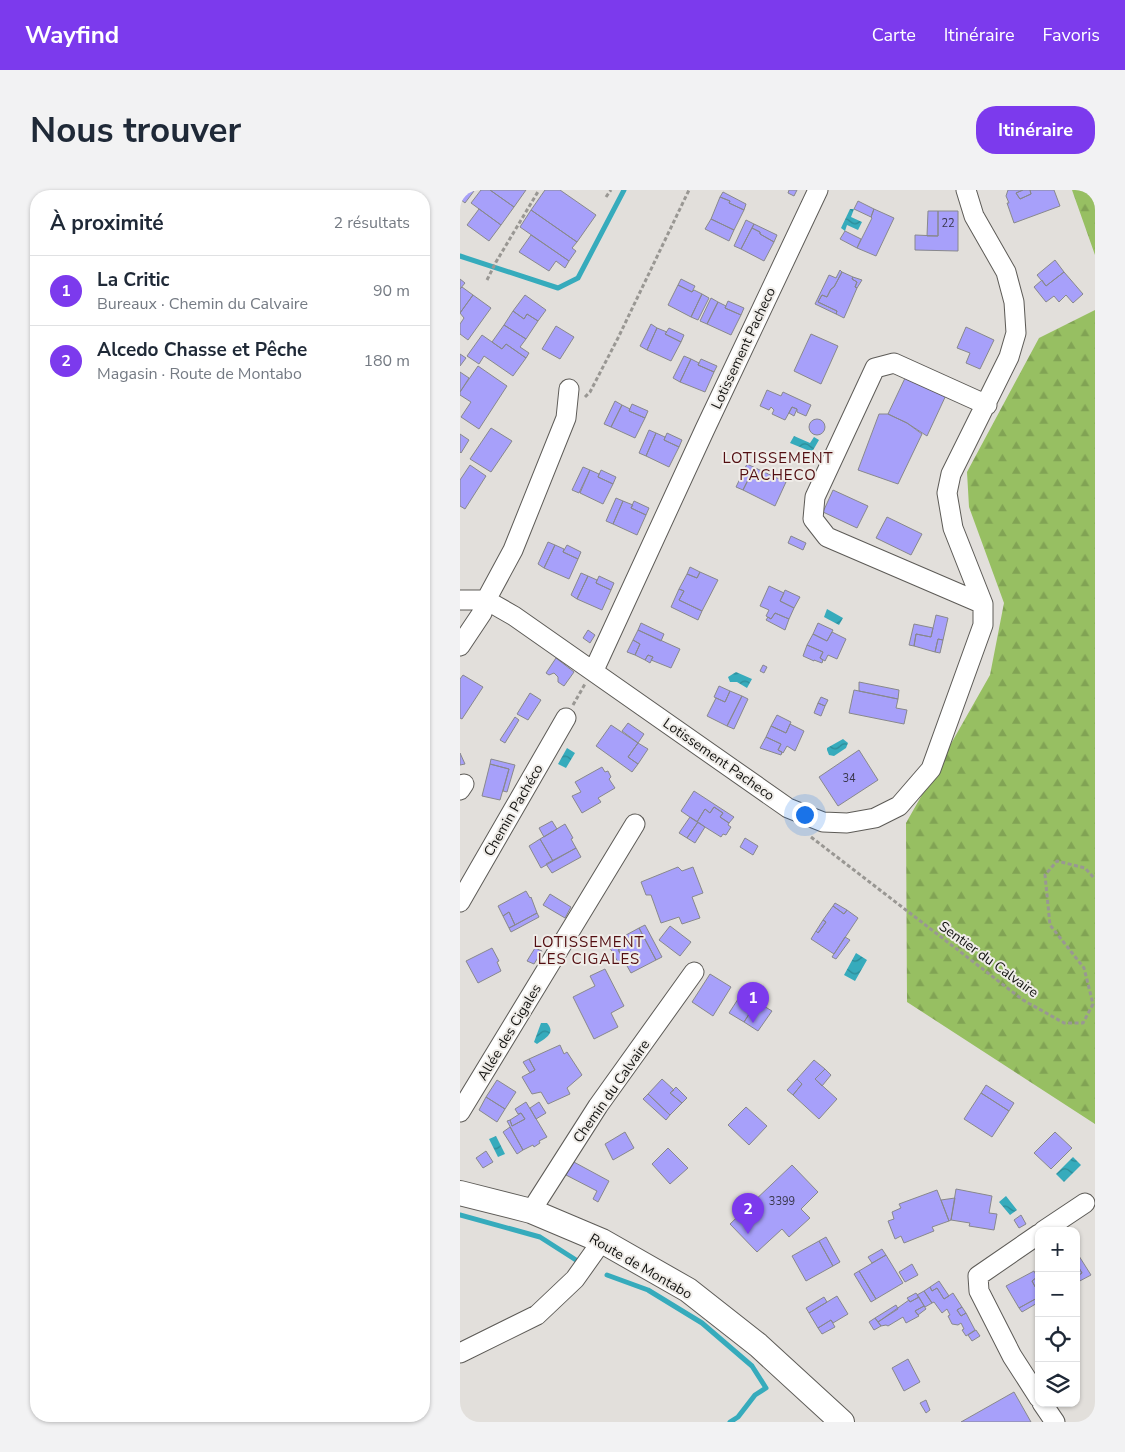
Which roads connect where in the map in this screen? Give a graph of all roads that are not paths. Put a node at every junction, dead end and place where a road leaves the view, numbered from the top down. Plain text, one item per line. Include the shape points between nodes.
1 (818, 190) edge
2 (966, 190) edge
3 (570, 389) dead end
4 (987, 404) junction
5 (460, 600) edge
6 (486, 600) junction
7 (983, 604) junction
8 (460, 646) edge
9 (594, 670) junction
10 (566, 718) road end
11 (635, 824) dead end
12 (460, 902) edge
13 (694, 972) dead end
14 (460, 1112) edge
15 (460, 1193) edge
16 (1085, 1203) dead end
17 (531, 1212) junction
18 (1049, 1227) edge
19 (1035, 1237) edge
20 (602, 1241) junction
21 (460, 1353) edge
22 (1035, 1392) edge
23 (821, 1402) junction
24 (1045, 1407) edge
25 (833, 1422) edge
26 (842, 1422) edge
27 (1054, 1422) edge

1 - 9 street, Lotissement Pacheco
2 - 4 street, Lotissement Pacheco via 974,216 1006,272 1014,302 1016,333 1009,357
3 - 6 street via 566,418 514,550
4 - 7 street, Lotissement Pacheco via 951,474 947,493 953,528
4 - 7 street via 894,362 875,368 815,497 813,520 827,537
5 - 6 street
6 - 8 street
6 - 9 street, Lotissement Pacheco
7 - 9 street, Lotissement Pacheco via 983,624 931,769 899,806 875,818 823,822 788,808
10 - 12 street, Chemin Pachéco
11 - 14 street, Allée des Cigales
13 - 17 street, Chemin du Calvaire via 598,1106
15 - 17 main road, Route de Montabo
16 - 18 street
17 - 20 main road, Route de Montabo
19 - 22 street via 978,1276 979,1291 1012,1356
20 - 21 street via 575,1279 537,1315
20 - 23 main road, Route de Montabo via 688,1290 758,1345
23 - 25 main road, Route de Montabo
23 - 26 main road, Route de Montabo
24 - 27 street

